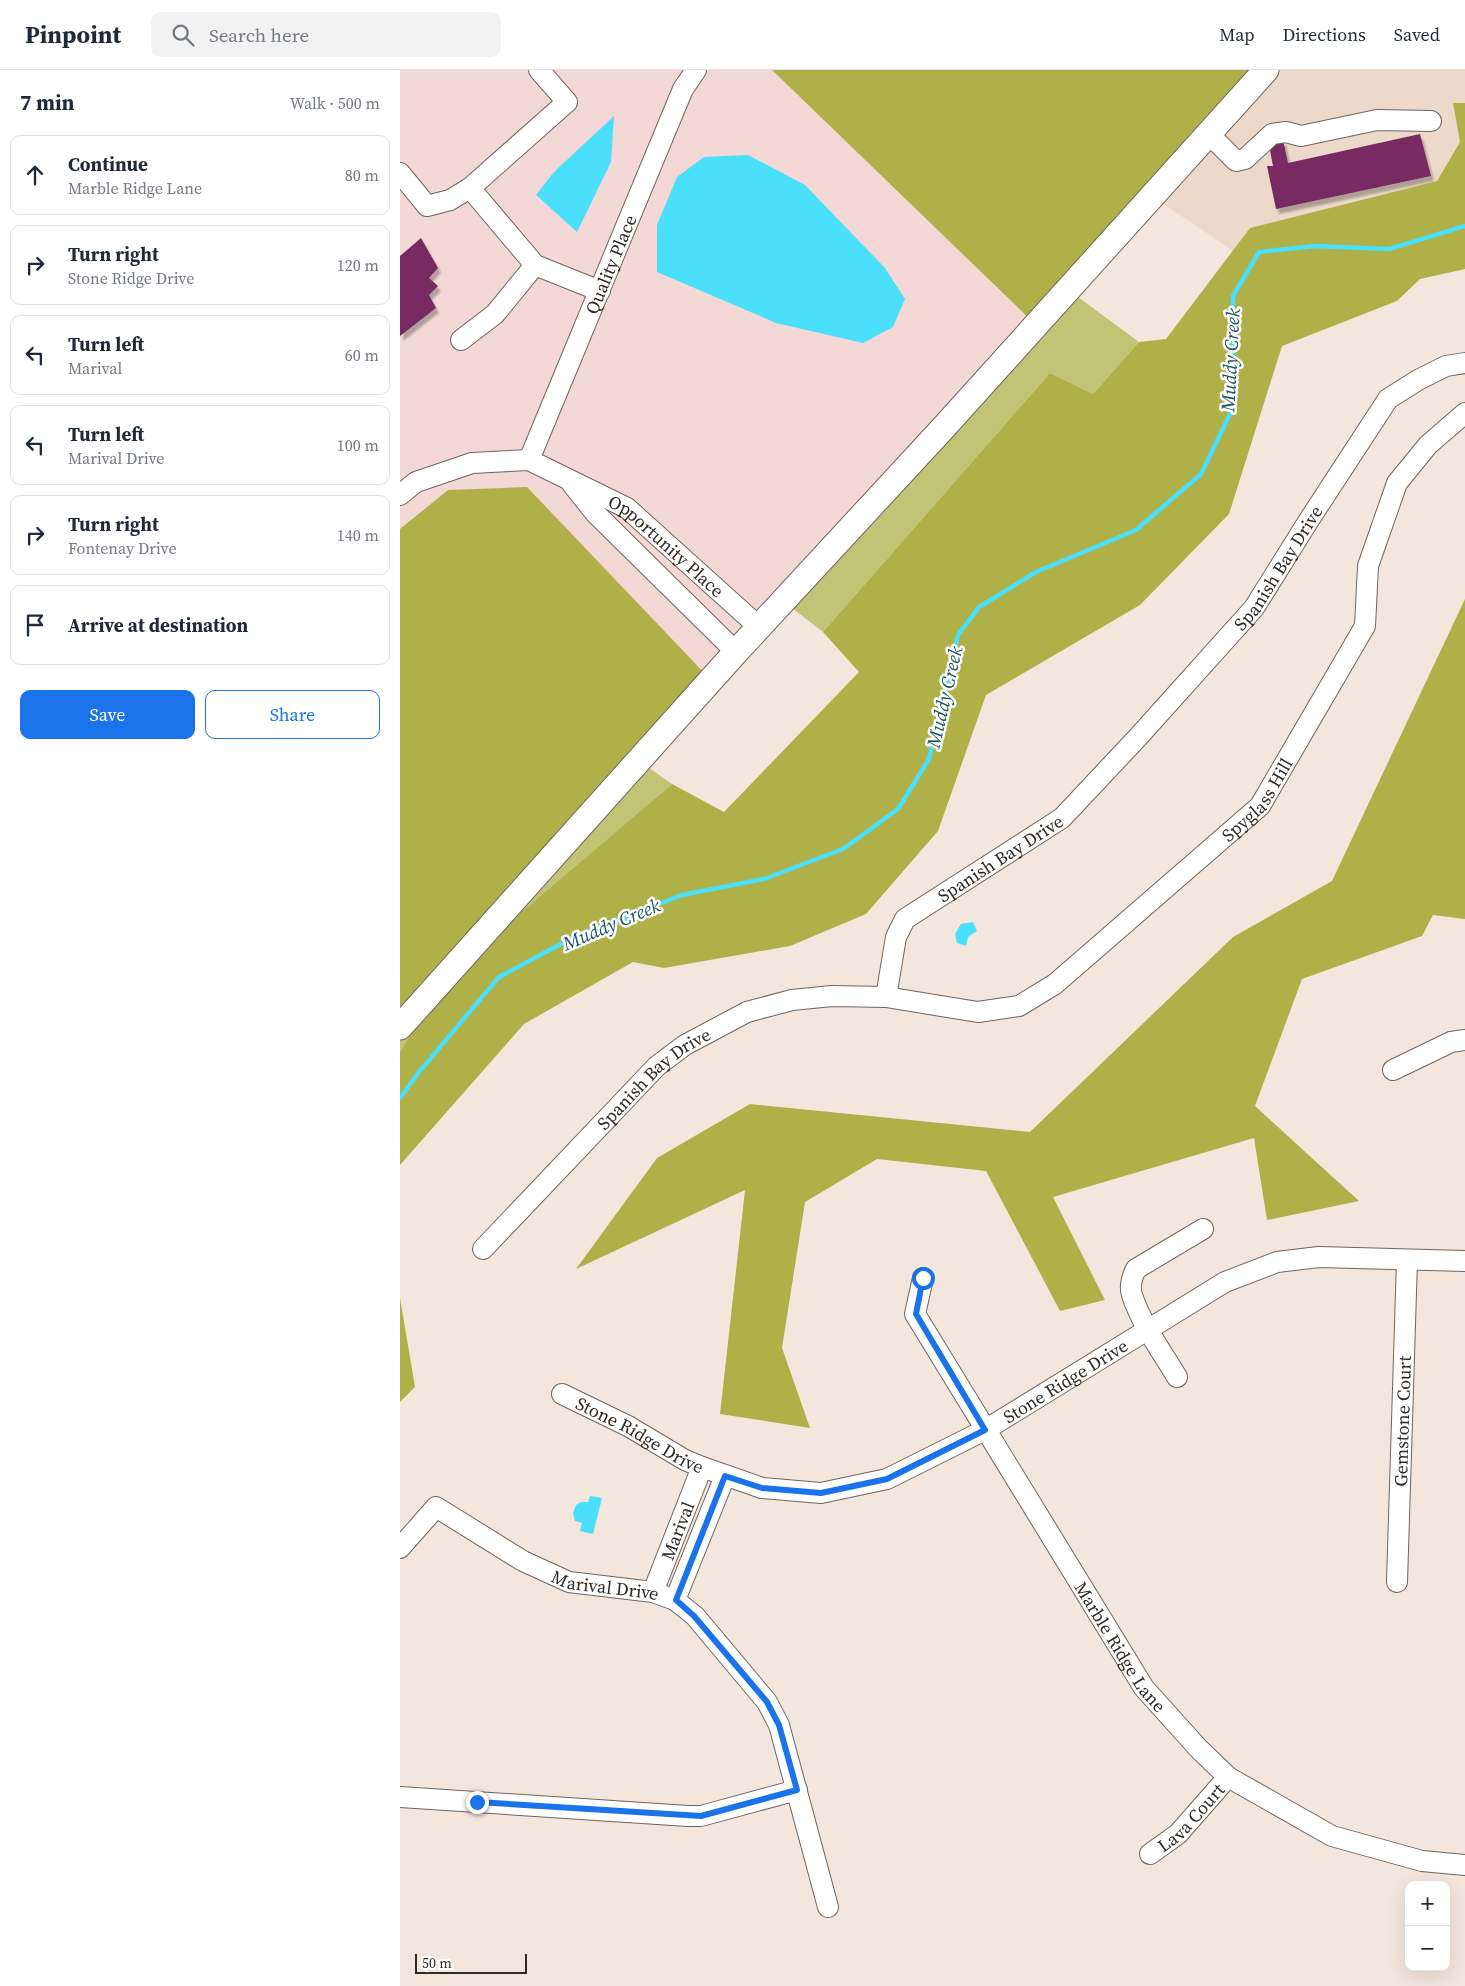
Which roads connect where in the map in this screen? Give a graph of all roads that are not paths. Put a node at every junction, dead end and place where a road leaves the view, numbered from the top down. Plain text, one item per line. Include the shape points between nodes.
1 (539, 70) edge
2 (696, 70) edge
3 (1266, 70) edge
4 (1431, 120) dead end
5 (1208, 133) junction
6 (400, 173) edge
7 (470, 188) junction
8 (535, 265) junction
9 (600, 290) junction
10 (461, 340) dead end
11 (1465, 362) edge
12 (1465, 413) edge
13 (529, 460) junction
14 (566, 477) junction
15 (400, 495) edge
16 (759, 626) junction
17 (736, 652) junction
18 (886, 997) junction
19 (400, 1026) edge
20 (1465, 1040) edge
21 (1393, 1070) dead end
22 (1202, 1229) dead end
23 (483, 1249) dead end
24 (1407, 1260) junction
25 (1465, 1261) edge
26 (923, 1278) dead end
27 (1148, 1329) junction
28 (1177, 1377) dead end
29 (562, 1394) dead end
30 (985, 1430) junction
31 (702, 1467) junction
32 (725, 1476) junction
33 (400, 1548) edge
34 (1397, 1582) dead end
35 (652, 1592) junction
36 (676, 1600) junction
37 (1228, 1777) junction
38 (797, 1790) junction
39 (400, 1797) edge
40 (1150, 1854) dead end
41 (1465, 1865) edge
42 (828, 1907) dead end

1 - 7 street via 567,102
2 - 9 street, Quality Place via 683,89
3 - 5 main road
4 - 5 street via 1377,120 1301,136 1286,132 1272,134 1245,159 1236,161
5 - 16 main road via 945,426
6 - 7 street via 426,206 450,200
7 - 8 street
8 - 9 street
8 - 10 street via 496,314
9 - 13 street, Quality Place
11 - 18 street, Spanish Bay Drive via 1446,366 1388,399 1254,608 1062,818 905,919 896,938
12 - 18 street, Spyglass Hill via 1428,445 1397,483 1368,566 1365,626 1260,806 1055,984 1019,1006 978,1012
13 - 14 street, Opportunity Place
13 - 15 street, Opportunity Place via 472,463 416,482
14 - 16 street, Opportunity Place via 627,508
14 - 17 street, Opportunity Place via 596,514
16 - 17 main road
17 - 19 main road
18 - 23 street, Spanish Bay Drive via 832,996 792,1000 747,1012 685,1045 657,1066
20 - 21 street via 1451,1042
22 - 27 street via 1136,1269 1132,1294
24 - 25 street, Stone Ridge Drive
24 - 27 street, Stone Ridge Drive via 1319,1258 1277,1262 1225,1282
24 - 34 street, Gemstone Court
26 - 30 street, Marble Ridge Lane via 916,1314
27 - 28 street
27 - 30 street, Stone Ridge Drive
29 - 31 street, Stone Ridge Drive
30 - 32 street, Stone Ridge Drive via 887,1479 821,1493 762,1488
30 - 37 street, Marble Ridge Lane via 1144,1688
31 - 32 street, Stone Ridge Drive
31 - 35 street, Marival
32 - 36 street, Marival
33 - 35 street, Marival Drive via 436,1507 522,1561 569,1582
35 - 36 street, Marival Drive
36 - 38 street, Marival Drive via 694,1616 767,1702 779,1725
37 - 40 street, Lava Court via 1178,1834
37 - 41 street, Marble Ridge Lane via 1332,1836 1422,1861
38 - 39 street via 701,1816
38 - 42 street, Marival Drive

